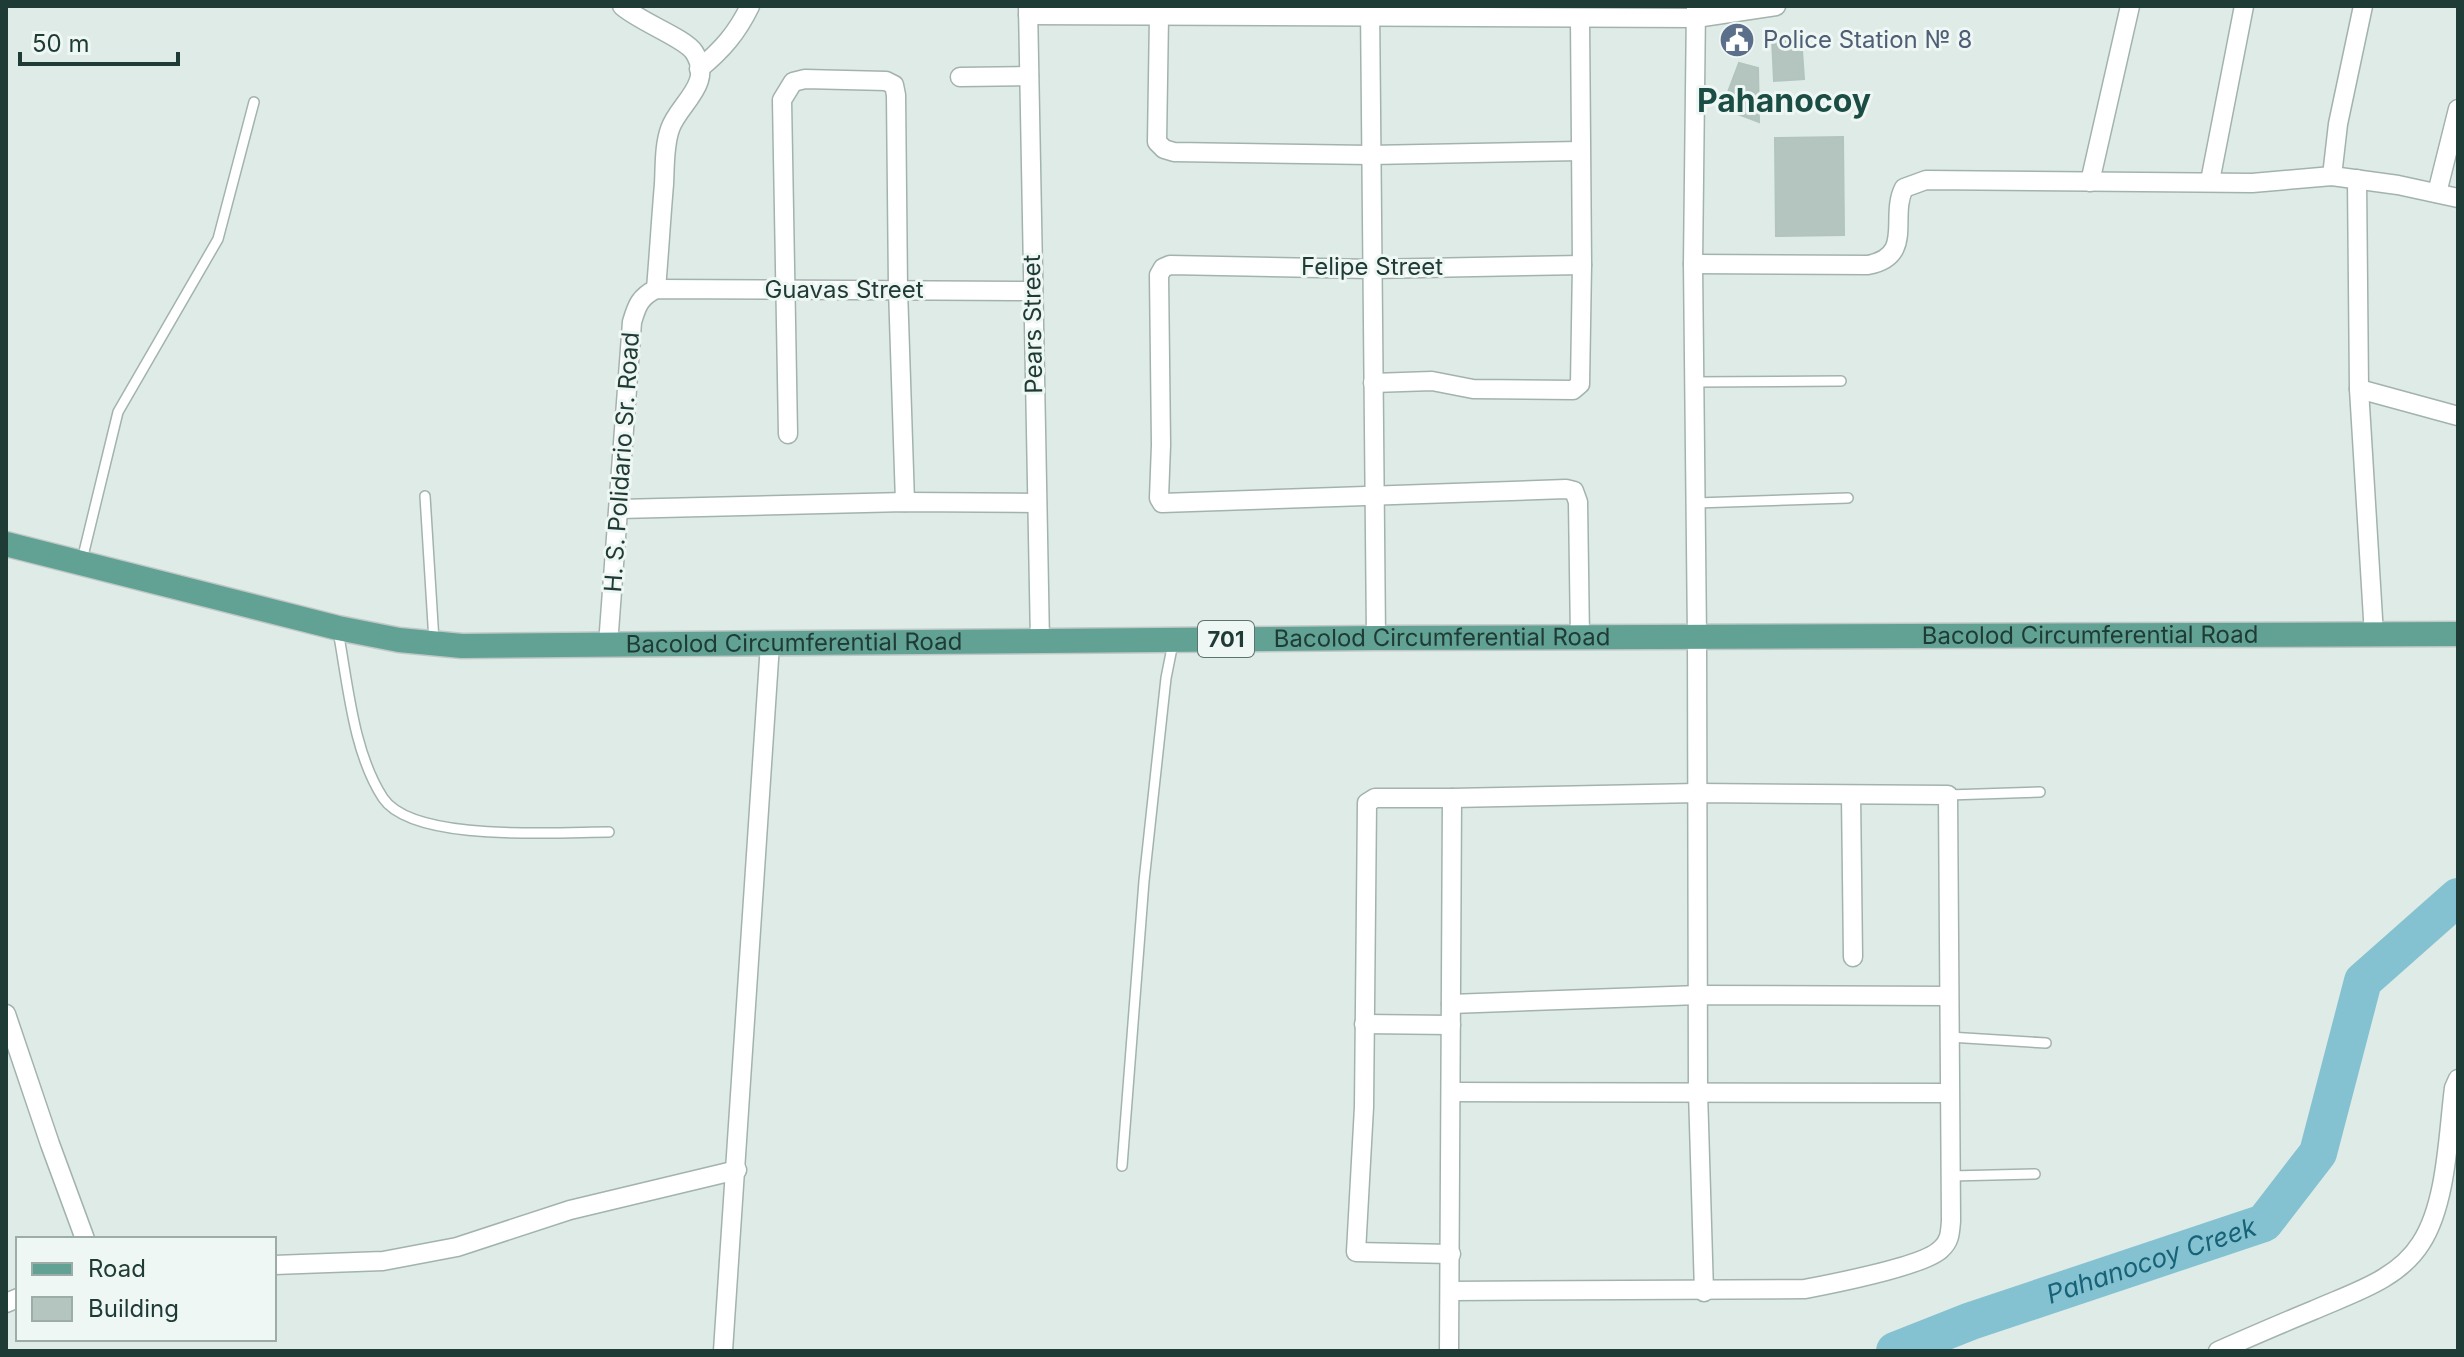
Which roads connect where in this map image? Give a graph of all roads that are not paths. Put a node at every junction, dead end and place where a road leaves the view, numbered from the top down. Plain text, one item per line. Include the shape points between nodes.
1 (622, 6) edge
2 (750, 6) edge
3 (1776, 6) edge
4 (2130, 6) edge
5 (2244, 6) edge
6 (2363, 6) edge
7 (1028, 10) edge
8 (1370, 11) edge
9 (1696, 12) edge
10 (1159, 16) junction
11 (1580, 19) junction
12 (699, 69) junction
13 (1029, 76) junction
14 (960, 77) dead end
15 (254, 102) dead end
16 (2458, 109) edge
17 (1580, 151) junction
18 (1370, 155) junction
19 (2332, 176) junction
20 (2357, 179) junction
21 (2210, 181) junction
22 (2090, 182) junction
23 (2437, 193) junction
24 (2458, 198) edge
25 (1693, 264) junction
26 (1582, 265) junction
27 (1371, 269) junction
28 (656, 289) junction
29 (898, 289) junction
30 (785, 290) junction
31 (1032, 291) junction
32 (1841, 381) dead end
33 (1694, 382) junction
34 (1373, 383) junction
35 (2359, 389) junction
36 (2458, 416) edge
37 (788, 434) dead end
38 (1373, 493) junction
39 (425, 496) dead end
40 (1848, 498) dead end
41 (905, 502) junction
42 (1037, 503) junction
43 (1696, 503) junction
44 (619, 509) junction
45 (6, 544) edge
46 (81, 563) junction
47 (338, 628) junction
48 (2458, 634) edge
49 (2374, 635) junction
50 (1376, 638) junction
51 (1580, 638) junction
52 (1697, 638) junction
53 (1174, 640) junction
54 (1040, 642) junction
55 (434, 644) junction
56 (770, 644) junction
57 (608, 645) junction
58 (2040, 792) dead end
59 (1697, 793) junction
60 (1851, 795) junction
61 (1948, 795) junction
62 (1452, 798) junction
63 (609, 832) dead end
64 (1853, 957) dead end
65 (1699, 995) junction
66 (1948, 996) junction
67 (1451, 1004) junction
68 (6, 1014) edge
69 (1364, 1024) junction
70 (1451, 1025) junction
71 (1949, 1037) junction
72 (2046, 1043) dead end
73 (2458, 1079) edge
74 (1698, 1091) junction
75 (1451, 1092) junction
76 (1949, 1093) junction
77 (1122, 1166) dead end
78 (737, 1170) junction
79 (2035, 1174) dead end
80 (1951, 1176) junction
81 (84, 1237) edge
82 (1451, 1254) junction
83 (276, 1265) edge
84 (1450, 1291) junction
85 (1704, 1292) junction
86 (723, 1351) edge
87 (1449, 1351) edge
88 (2218, 1351) edge

1 - 12 street via 681,40 695,53
2 - 12 street via 724,48
3 - 9 street
4 - 22 street
5 - 21 street
6 - 19 street
7 - 10 street
7 - 13 street, Pears Street
8 - 10 street
8 - 11 street
8 - 18 street
9 - 11 street
9 - 25 street
10 - 18 street via 1157,142 1164,149
11 - 17 street
12 - 28 street via 699,85 677,115 667,142
13 - 14 street
13 - 31 street, Pears Street
15 - 46 lane via 218,239 118,412
16 - 23 street
17 - 18 street
17 - 26 street
18 - 27 street
19 - 20 street
19 - 21 street
20 - 23 street
20 - 35 street
21 - 22 street
22 - 25 street via 1913,182 1900,197 1895,248 1868,265
23 - 24 street
25 - 33 street
26 - 27 street, Felipe Street
26 - 34 street via 1581,377 1573,390 1473,389 1432,381
27 - 34 street
27 - 38 street, Felipe Street via 1163,268 1159,498 1162,503 1256,501
28 - 30 street, Guavas Street
28 - 44 street, H. S. Polidario Sr. Road via 637,304 632,322
29 - 30 street, Guavas Street
29 - 30 street via 894,85 805,79 793,82 782,100
29 - 31 street, Guavas Street
29 - 41 street
30 - 37 street
31 - 42 street, Pears Street
32 - 33 lane
33 - 43 street
34 - 38 street
35 - 36 street
35 - 49 street
38 - 50 street
38 - 51 street via 1574,491
39 - 55 lane
40 - 43 lane
41 - 42 street
41 - 44 street
42 - 54 street, Pears Street
43 - 52 street
44 - 57 street, H. S. Polidario Sr. Road
45 - 46 main road, Bacolod Circumferential Road / 701
46 - 47 main road, Bacolod Circumferential Road / 701
47 - 55 main road, Bacolod Circumferential Road / 701
47 - 63 lane via 351,708 370,773 385,801 408,817 455,831
48 - 49 main road, Bacolod Circumferential Road / 701
49 - 52 main road, Bacolod Circumferential Road / 701
50 - 51 main road, Bacolod Circumferential Road / 701
50 - 53 main road, Bacolod Circumferential Road / 701
51 - 52 main road, Bacolod Circumferential Road / 701
52 - 59 street
53 - 54 main road, Bacolod Circumferential Road / 701
53 - 77 lane via 1144,881
54 - 56 main road, Bacolod Circumferential Road / 701
55 - 57 main road, Bacolod Circumferential Road / 701
56 - 57 main road, Bacolod Circumferential Road / 701
56 - 78 street
58 - 61 lane
59 - 60 street
59 - 62 street
59 - 65 street
60 - 61 street
60 - 64 street
61 - 66 street
62 - 67 street
62 - 69 street via 1375,798 1367,803
65 - 66 street
65 - 67 street
65 - 74 street
66 - 71 street
67 - 70 street
68 - 81 street
69 - 70 street
69 - 82 street via 1356,1252
70 - 75 street
71 - 72 lane
71 - 76 street
73 - 88 street via 2432,1219 2405,1263 2381,1281
74 - 75 street
74 - 76 street
74 - 85 street
75 - 82 street
76 - 80 street
78 - 83 street via 570,1210 457,1247 383,1261
78 - 86 street
79 - 80 lane
80 - 85 street via 1949,1241 1938,1253 1861,1278 1805,1289
82 - 84 street
84 - 85 street
84 - 87 street

